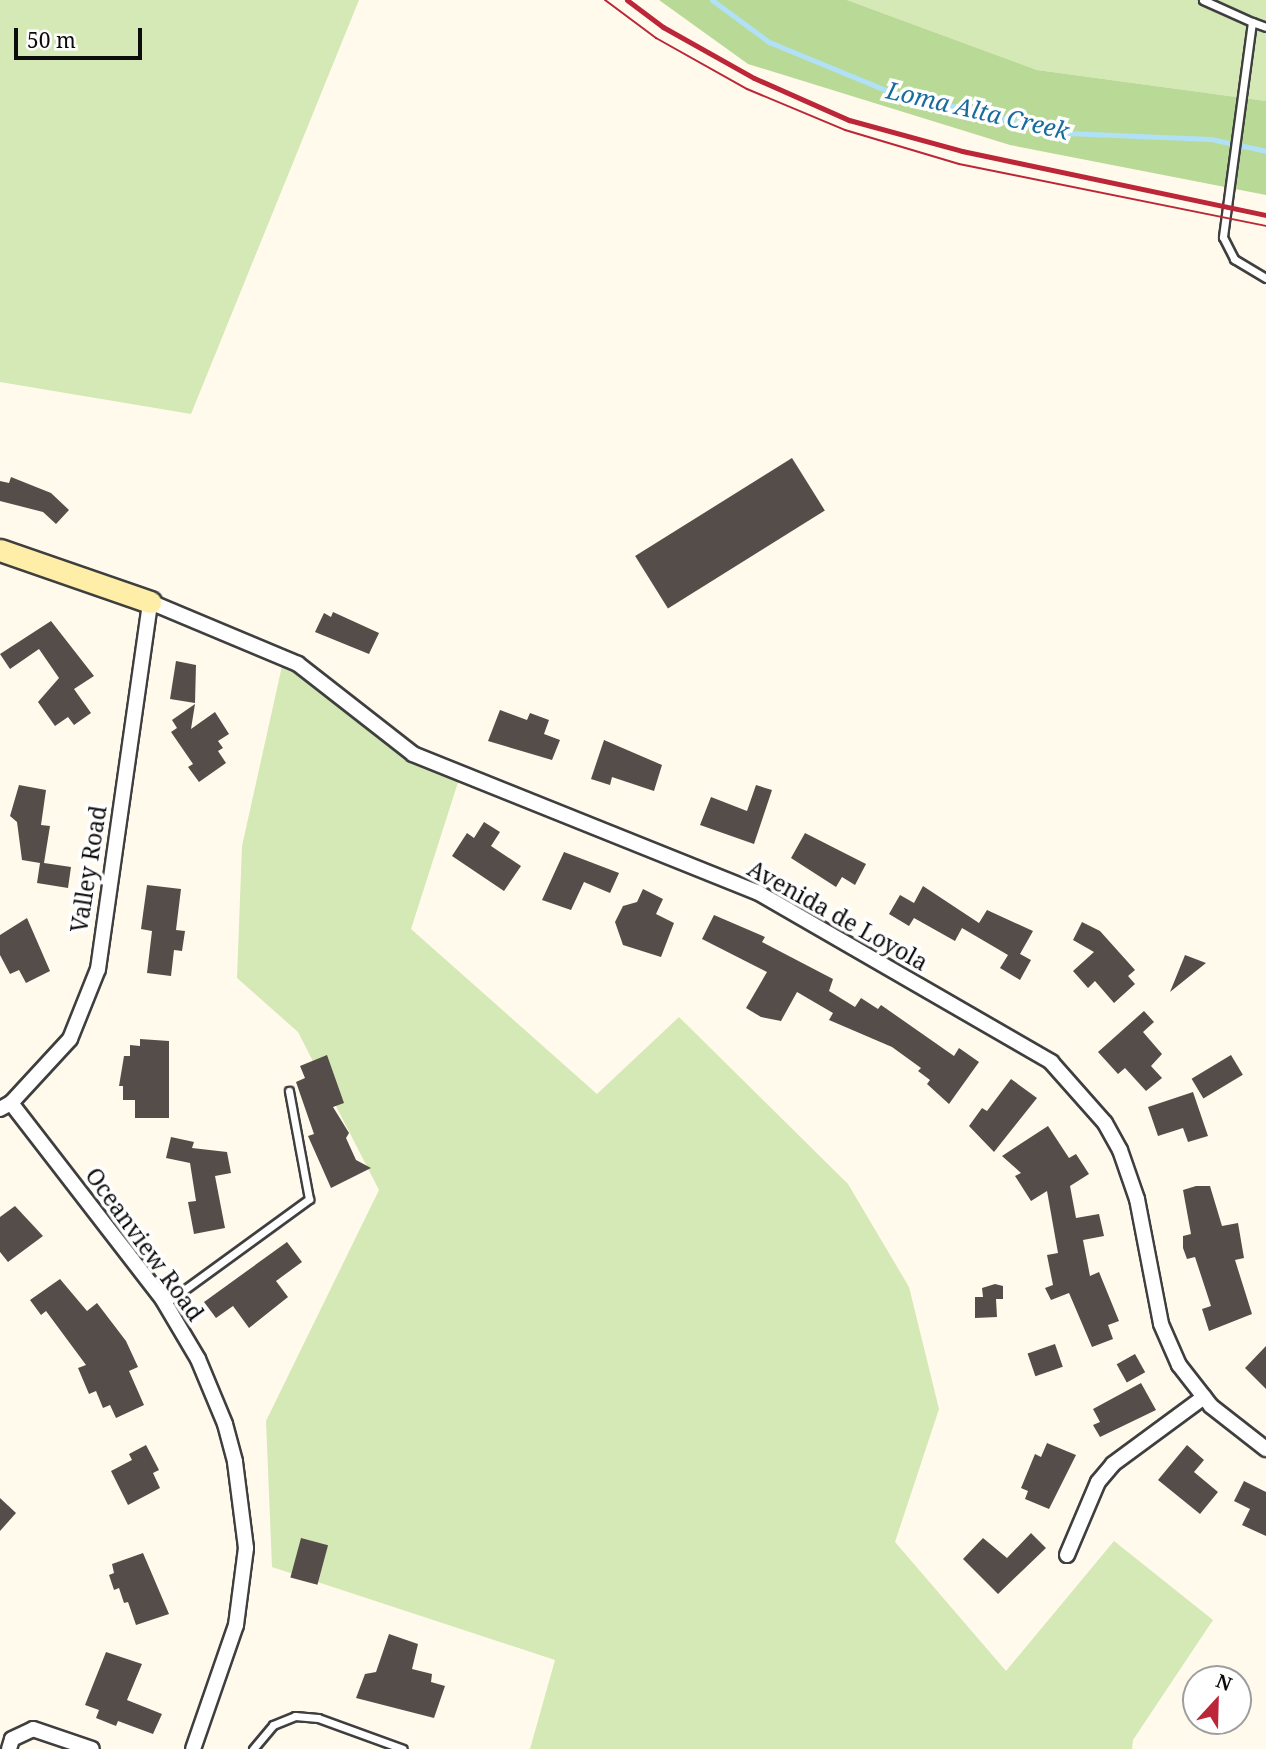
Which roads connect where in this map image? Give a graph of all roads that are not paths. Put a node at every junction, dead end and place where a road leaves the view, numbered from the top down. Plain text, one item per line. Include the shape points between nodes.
1 (1203, 0) edge
2 (1252, 22) junction
3 (1266, 27) edge
4 (1266, 278) edge
5 (0, 550) edge
6 (150, 602) junction
7 (289, 1091) dead end
8 (5, 1106) edge
9 (165, 1304) junction
10 (1204, 1397) junction
11 (1266, 1449) edge
12 (1067, 1555) dead end
13 (9, 1749) edge
14 (92, 1749) edge
15 (193, 1749) edge
16 (253, 1749) edge
17 (403, 1749) edge

1 - 2 lane
2 - 3 lane
2 - 4 lane via 1223,237 1234,259
5 - 6 street
6 - 8 street, Valley Road via 98,969 70,1039
6 - 10 street, Avenida de Loyola via 298,664 413,754 757,892 1051,1062 1105,1123 1120,1150 1138,1199 1161,1324 1178,1365
7 - 9 lane via 309,1199
8 - 9 street, Oceanview Road
9 - 15 street, Oceanview Road via 198,1359 225,1424 235,1462 246,1548 236,1625
10 - 11 street, Avenida de Loyola
10 - 12 street via 1113,1464 1098,1482
13 - 14 street via 12,1740 33,1729
16 - 17 lane via 273,1725 295,1716 318,1718

